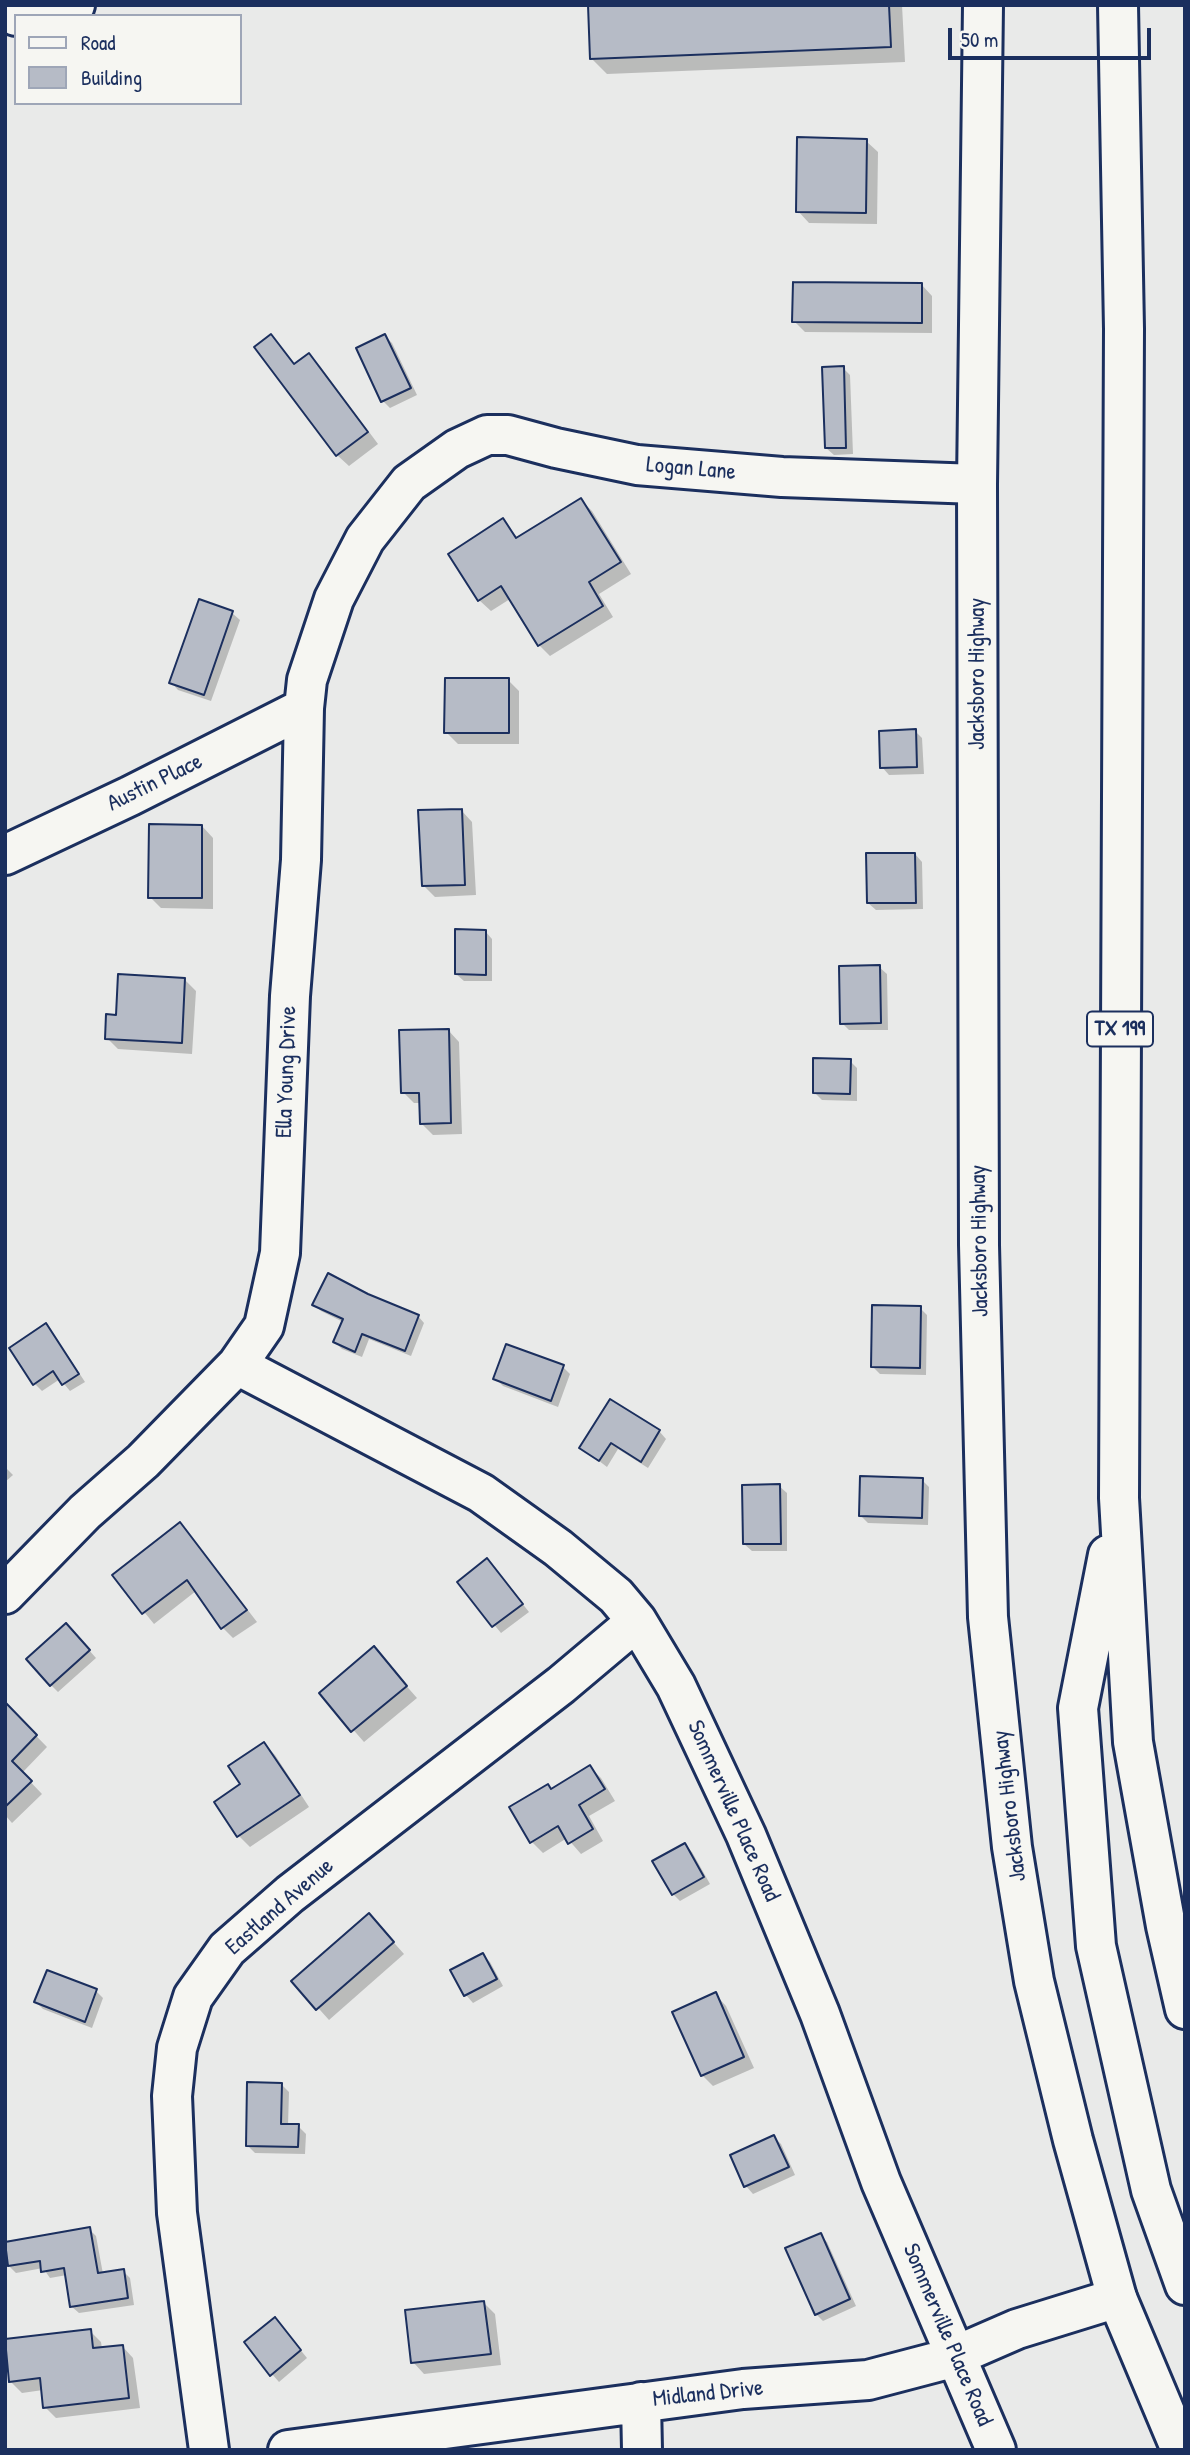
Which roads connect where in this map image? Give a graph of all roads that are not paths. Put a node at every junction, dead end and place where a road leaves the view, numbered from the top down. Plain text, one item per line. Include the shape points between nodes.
1 (75, 5) edge
2 (983, 5) edge
3 (1118, 5) edge
4 (27, 14) edge
5 (418, 475) joint
6 (977, 484) junction
7 (303, 708) junction
8 (5, 855) edge
9 (237, 1365) junction
10 (1119, 1498) junction
11 (5, 1594) edge
12 (637, 1621) junction
13 (1185, 2009) edge
14 (1185, 2285) edge
15 (1117, 2298) junction
16 (956, 2354) junction
17 (641, 2402) junction
18 (209, 2450) edge
19 (288, 2450) edge
20 (642, 2450) edge
21 (996, 2450) edge
22 (1181, 2450) edge

1 - 4 main road
2 - 6 main road, Jacksboro Highway
3 - 10 main road, TX 199 via 1124,329
5 - 6 main road, Logan Lane via 487,435 509,435 637,465 782,477
5 - 7 main road, Ella Young Drive via 365,539 334,599 307,680
6 - 15 main road, Jacksboro Highway via 979,1245 988,1617 1012,1846 1034,1981
7 - 8 main road, Austin Place
7 - 9 main road, Ella Young Drive via 301,860 290,996 280,1253 264,1326
9 - 11 main road, Ella Young Drive
9 - 12 main road, Sommerville Place Road via 481,1493 558,1548 616,1596
10 - 13 main road, TX 199 via 1133,1742
10 - 14 main road via 1078,1707 1096,1946 1152,2190
12 - 16 main road, Sommerville Place Road via 676,1686 746,1835 820,2014 881,2182
12 - 18 main road, Eastland Avenue via 290,1894 227,1949 193,1997 177,2048 172,2096 177,2213
15 - 16 main road, Midland Drive via 1017,2329
15 - 22 main road, Jacksboro Highway
16 - 17 main road, Midland Drive via 868,2380
16 - 21 main road, Sommerville Place Road
17 - 19 main road, Midland Drive
17 - 20 main road

